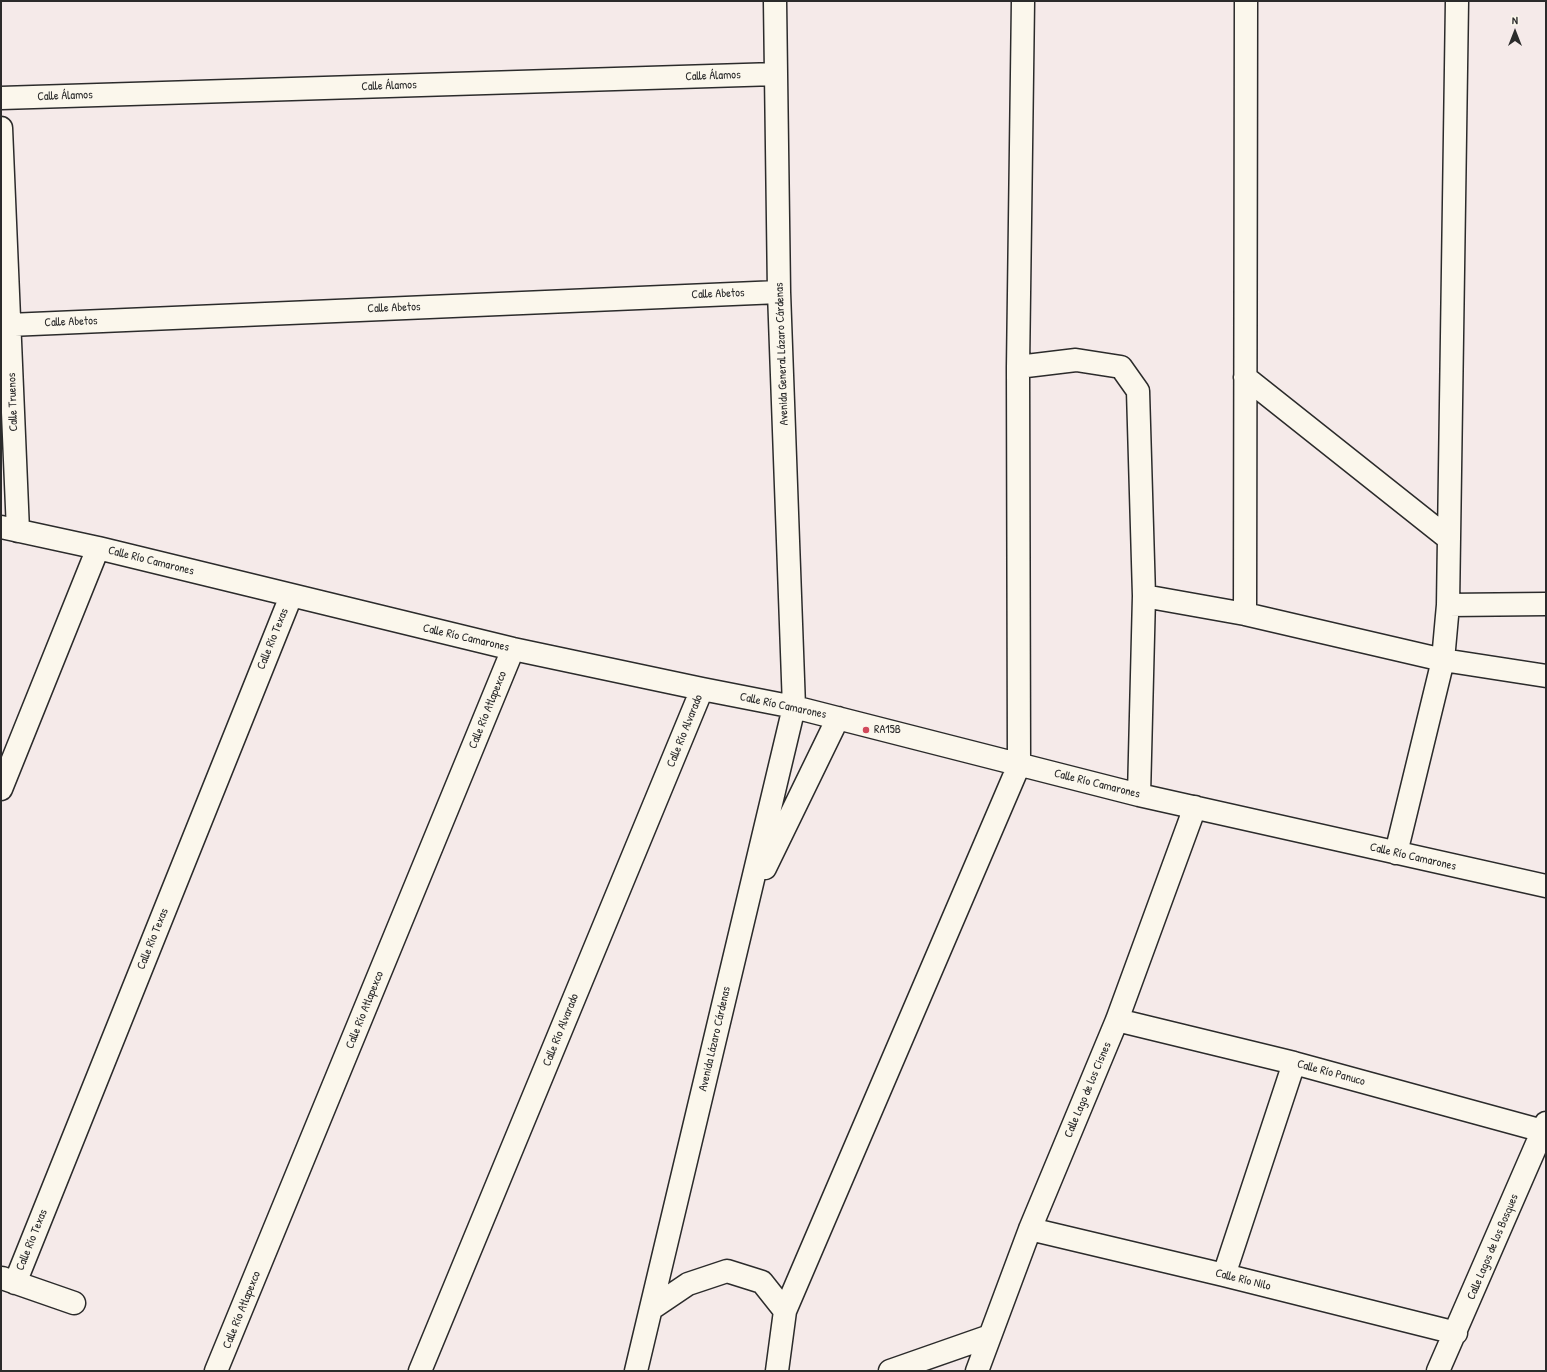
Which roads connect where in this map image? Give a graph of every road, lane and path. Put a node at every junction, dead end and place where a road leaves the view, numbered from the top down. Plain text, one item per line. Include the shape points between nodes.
1 (775, 1) edge
2 (1024, 1) edge
3 (1246, 1) edge
4 (1457, 1) edge
5 (776, 74) junction
6 (1, 98) edge
7 (1, 128) edge
8 (2, 179) edge
9 (779, 292) junction
10 (9, 325) junction
11 (6, 363) edge
12 (1018, 367) junction
13 (1245, 377) junction
14 (10, 529) edge
15 (1449, 539) junction
16 (98, 548) junction
17 (291, 596) junction
18 (1144, 596) junction
19 (1546, 604) edge
20 (1448, 605) junction
21 (1245, 614) junction
22 (513, 649) junction
23 (1442, 660) junction
24 (1546, 676) edge
25 (702, 689) junction
26 (794, 707) junction
27 (838, 718) junction
28 (1019, 765) junction
29 (1, 788) edge
30 (1139, 795) junction
31 (1195, 807) junction
32 (1396, 853) junction
33 (1546, 886) edge
34 (747, 905) junction
35 (1117, 1020) junction
36 (1294, 1063) junction
37 (1544, 1127) edge
38 (1030, 1229) junction
39 (1224, 1275) junction
40 (8, 1280) edge
41 (74, 1302) dead end
42 (651, 1310) junction
43 (785, 1311) junction
44 (1456, 1333) junction
45 (990, 1336) junction
46 (216, 1371) edge
47 (420, 1371) edge
48 (636, 1371) edge
49 (777, 1371) edge
50 (890, 1371) edge
51 (977, 1371) edge
52 (1438, 1371) edge

1 - 5 street, Avenida General Lázaro Cárdenas
2 - 12 street
3 - 13 street
4 - 15 street
5 - 6 street, Calle Álamos
5 - 9 street, Avenida General Lázaro Cárdenas
7 - 8 street, Calle Truenos
8 - 10 street, Calle Truenos
9 - 10 street, Calle Abetos
9 - 26 street, Avenida General Lázaro Cárdenas
10 - 11 street, Calle Truenos
11 - 14 street, Calle Truenos
12 - 18 street via 1076,360 1120,367 1138,391
12 - 28 street
13 - 15 street
13 - 21 street
14 - 16 street, Calle Río Camarones
15 - 20 street
16 - 17 street, Calle Río Camarones
16 - 29 street
17 - 22 street, Calle Río Camarones
17 - 40 street, Calle Río Texas
18 - 21 street
18 - 30 street
19 - 20 street
20 - 23 street
21 - 23 street
22 - 25 street, Calle Río Camarones
22 - 46 street, Calle Río Atlapexco
23 - 24 street
23 - 32 street
25 - 26 street, Calle Río Camarones
25 - 47 street, Calle Río Alvarado
26 - 27 street, Calle Río Camarones
26 - 34 street, Avenida Lázaro Cárdenas
27 - 28 street, Calle Río Camarones
27 - 34 street
28 - 30 street, Calle Río Camarones
28 - 43 street
30 - 31 street, Calle Río Camarones
31 - 32 street, Calle Río Camarones
31 - 35 street, Calle Lago de los Cisnes
32 - 33 street, Calle Río Camarones
34 - 42 street, Avenida Lázaro Cárdenas
35 - 36 street, Calle Río Panuco
35 - 38 street, Calle Lago de los Cisnes
36 - 37 street, Calle Río Panuco
36 - 39 street
37 - 44 street, Calle Lagos de los Bosques
38 - 39 street, Calle Río Nilo
38 - 45 street, Calle Lago de los Cisnes
39 - 44 street, Calle Río Nilo
40 - 41 street
42 - 43 street via 688,1284 727,1271 762,1282
42 - 48 street, Avenida Lázaro Cárdenas
43 - 49 street
44 - 52 street, Calle Lagos de los Bosques
45 - 50 street
45 - 51 street, Calle Lago de los Cisnes

